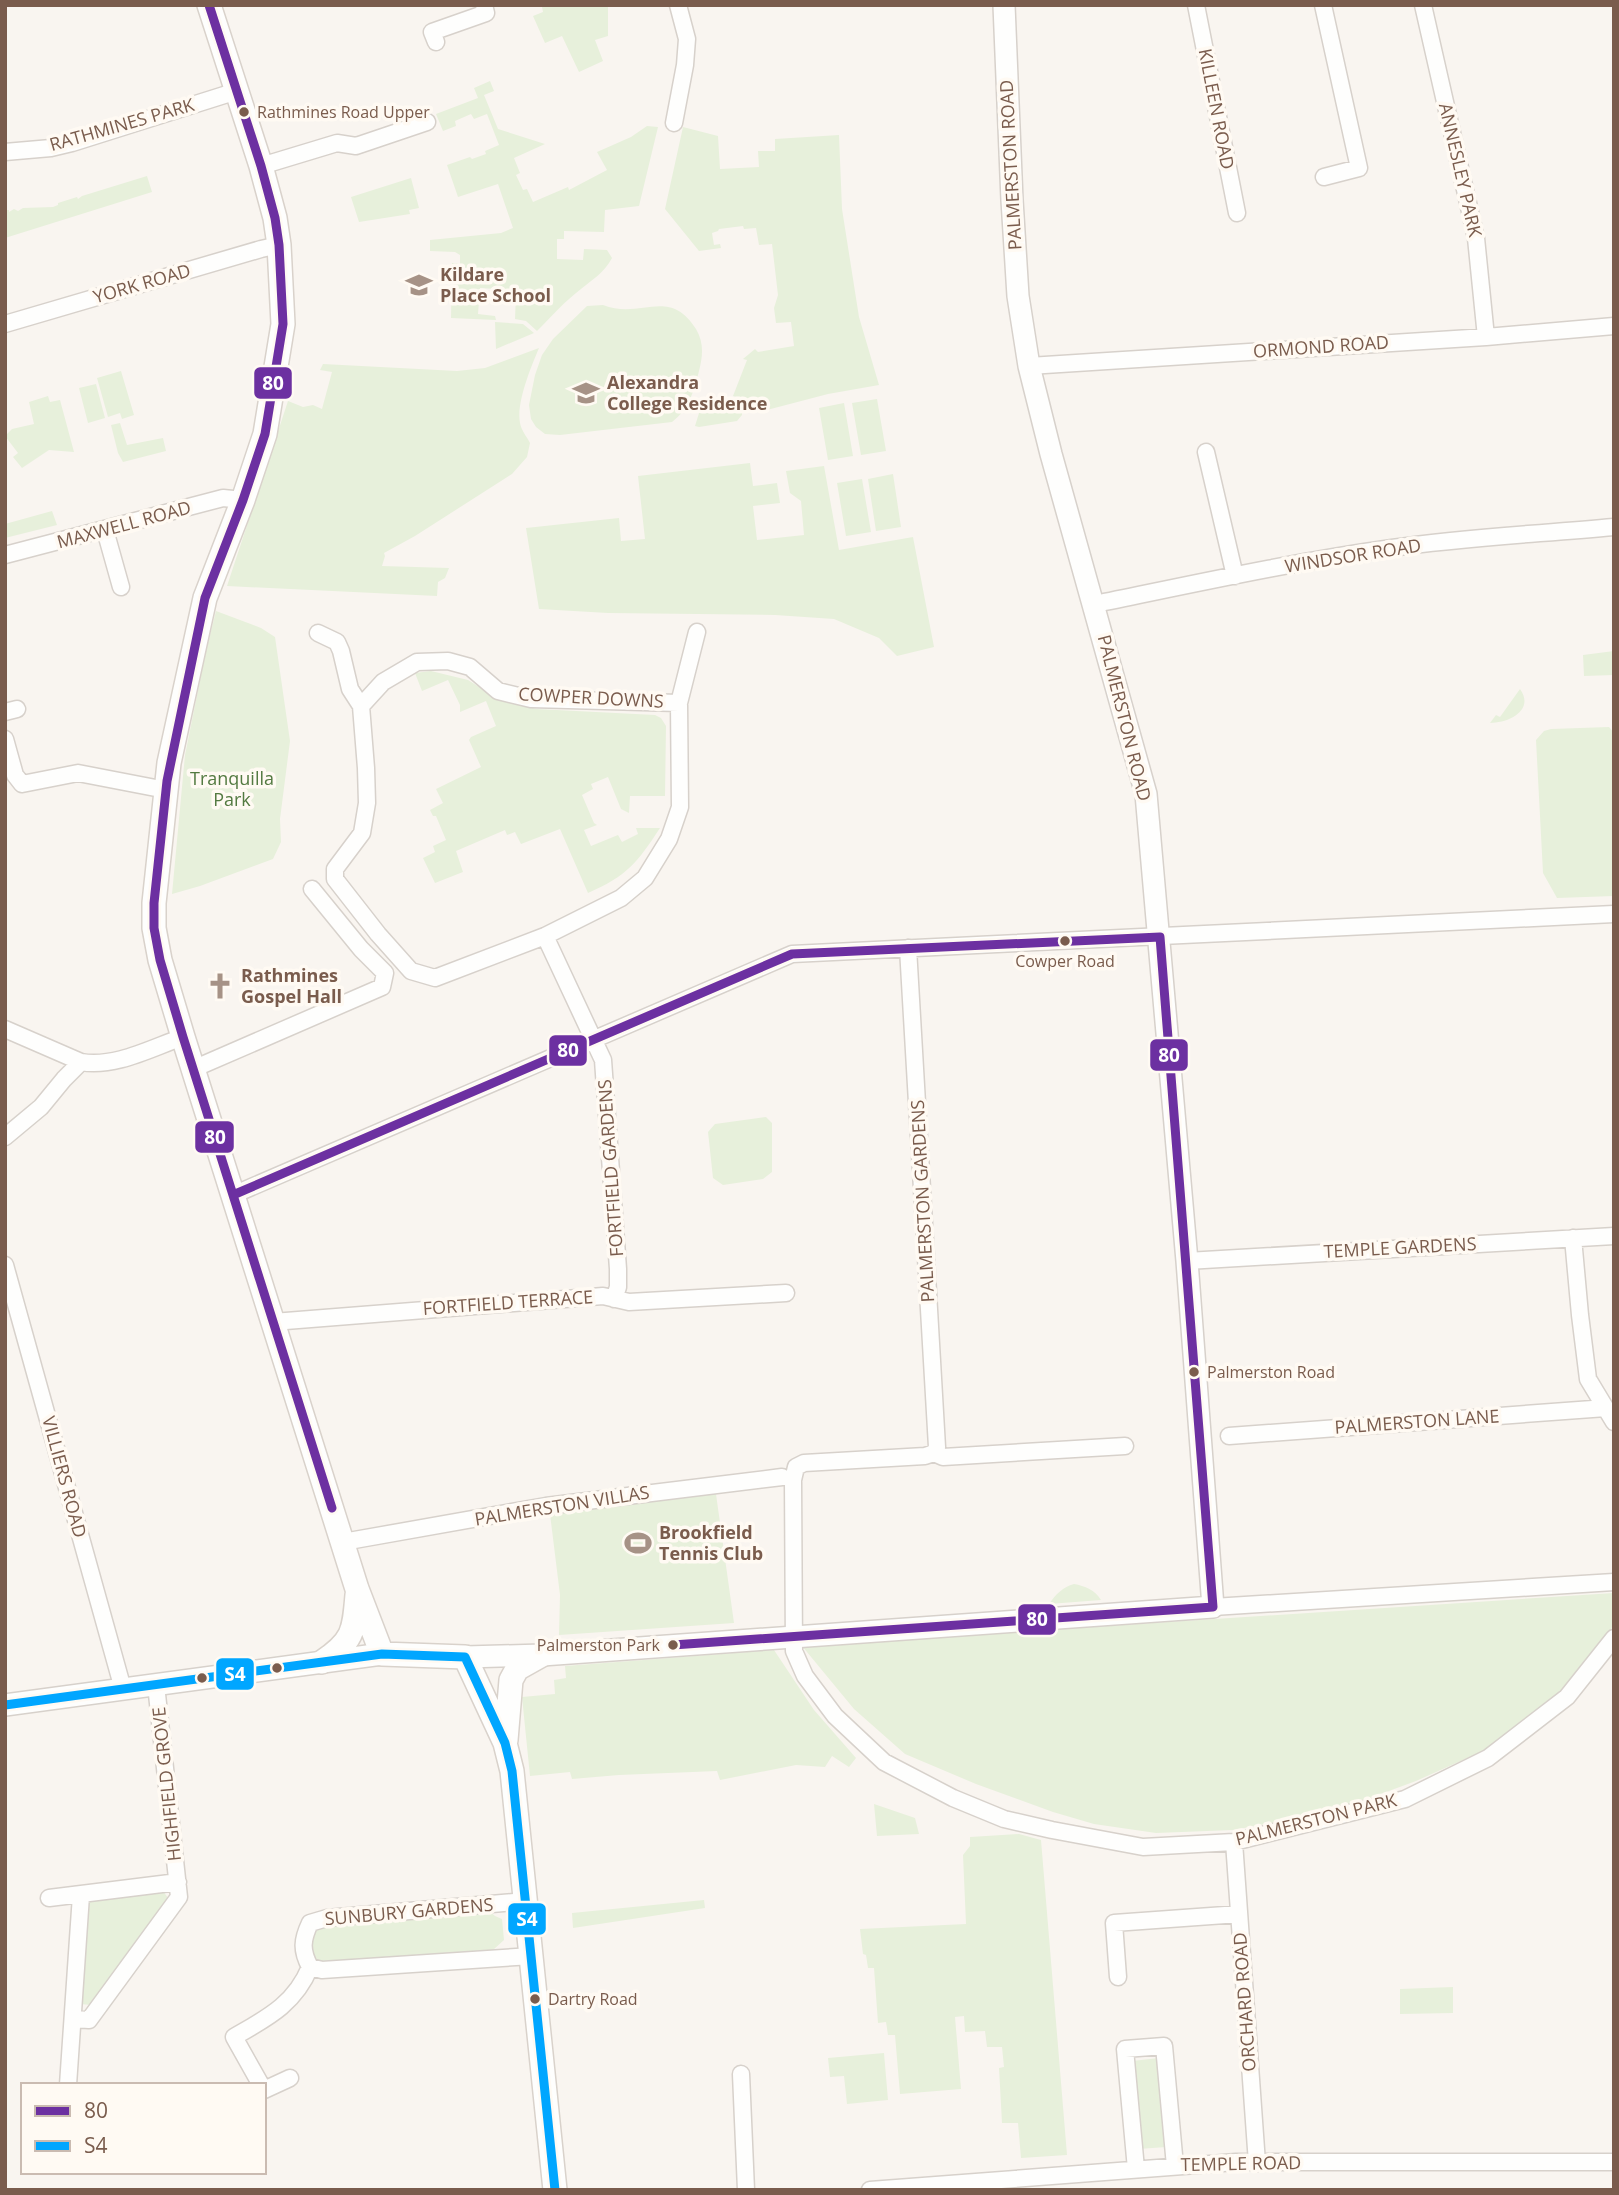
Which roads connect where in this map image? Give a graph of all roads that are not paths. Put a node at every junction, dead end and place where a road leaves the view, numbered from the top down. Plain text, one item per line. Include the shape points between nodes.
1 (209, 5) edge
2 (484, 5) edge
3 (678, 5) edge
4 (1004, 5) edge
5 (1196, 5) edge
6 (1323, 5) edge
7 (1423, 5) edge
8 (436, 42) dead end
9 (237, 91) junction
10 (427, 122) dead end
11 (674, 123) dead end
12 (5, 152) edge
13 (261, 166) junction
14 (1324, 177) dead end
15 (1237, 213) dead end
16 (279, 246) junction
17 (5, 324) edge
18 (1614, 326) edge
19 (1486, 337) junction
20 (1029, 366) junction
21 (1206, 452) dead end
22 (243, 500) junction
23 (1614, 527) edge
24 (105, 530) junction
25 (5, 555) edge
26 (1234, 576) junction
27 (121, 587) dead end
28 (1095, 604) junction
29 (697, 632) dead end
30 (318, 633) dead end
31 (679, 703) junction
32 (361, 706) junction
33 (5, 739) edge
34 (166, 790) junction
35 (312, 889) dead end
36 (1614, 914) edge
37 (545, 936) junction
38 (1160, 937) junction
39 (908, 948) junction
40 (5, 1030) edge
41 (183, 1037) junction
42 (592, 1039) junction
43 (81, 1062) junction
44 (193, 1069) junction
45 (5, 1137) edge
46 (233, 1195) junction
47 (1614, 1236) edge
48 (1573, 1238) junction
49 (1186, 1261) junction
50 (5, 1265) edge
51 (786, 1293) dead end
52 (614, 1299) junction
53 (273, 1322) junction
54 (1610, 1415) edge
55 (1229, 1436) dead end
56 (1125, 1446) dead end
57 (934, 1453) junction
58 (782, 1477) dead end
59 (343, 1542) junction
60 (1614, 1582) edge
61 (357, 1589) junction
62 (1213, 1606) junction
63 (793, 1636) junction
64 (1614, 1639) edge
65 (382, 1654) junction
66 (542, 1655) junction
67 (465, 1657) junction
68 (322, 1662) junction
69 (156, 1685) junction
70 (123, 1689) junction
71 (5, 1705) edge
72 (505, 1743) junction
73 (1234, 1842) junction
74 (178, 1882) junction
75 (81, 1895) junction
76 (49, 1898) dead end
77 (526, 1901) junction
78 (1238, 1914) junction
79 (532, 1956) junction
80 (310, 1967) junction
81 (1118, 1977) dead end
82 (74, 2019) junction
83 (741, 2074) dead end
84 (290, 2078) dead end
85 (68, 2083) edge
86 (260, 2083) edge
87 (266, 2089) edge
88 (1614, 2162) edge
89 (1257, 2163) junction
90 (1175, 2166) junction
91 (1136, 2169) junction
92 (555, 2190) edge
93 (746, 2190) edge
94 (870, 2190) edge

1 - 9 main road
2 - 8 street via 486,13 432,32
3 - 11 street via 687,39
4 - 20 street, PALMERSTON ROAD via 1012,213
5 - 15 street, KILLEEN ROAD
6 - 14 street via 1359,168
7 - 19 street, ANNESLEY PARK via 1476,238
9 - 12 street, RATHMINES PARK via 72,143
9 - 13 main road
10 - 13 street via 356,146 337,143
13 - 16 main road
16 - 17 street, YORK ROAD
16 - 22 main road via 283,324 279,353 265,434
18 - 19 street, ORMOND ROAD
19 - 20 street, ORMOND ROAD
20 - 28 street, PALMERSTON ROAD
21 - 26 street
22 - 24 street, MAXWELL ROAD via 223,498
22 - 34 main road via 205,598
23 - 26 street, WINDSOR ROAD via 1391,548
24 - 25 street, MAXWELL ROAD
24 - 27 street
26 - 28 street, WINDSOR ROAD
28 - 38 street, PALMERSTON ROAD via 1146,794
29 - 31 street, COWPER DOWNS
30 - 32 street via 337,642 350,689
31 - 32 street, COWPER DOWNS via 531,699 498,691 470,667 448,661 417,662 383,682
31 - 37 street, COWPER DOWNS via 680,807 669,839 645,878 621,898
32 - 37 street, COWPER DOWNS via 367,803 362,833 335,869 335,878 378,934 411,971 435,978
33 - 34 street via 22,784 78,773
34 - 41 main road via 154,928
35 - 44 street via 385,973 382,987
36 - 38 street
37 - 42 street
38 - 39 street
38 - 49 street, PALMERSTON ROAD
39 - 42 street via 792,954
39 - 57 street, PALMERSTON GARDENS
40 - 43 street
41 - 43 street via 113,1062
41 - 44 main road
42 - 46 street
42 - 52 street, FORTFIELD GARDENS via 603,1060 618,1269
43 - 45 street via 41,1107
44 - 46 main road
46 - 53 main road
47 - 48 street, TEMPLE GARDENS
48 - 49 street, TEMPLE GARDENS
48 - 54 street via 1588,1380
49 - 62 street, PALMERSTON ROAD
50 - 70 street, VILLIERS ROAD
51 - 52 street, FORTFIELD TERRACE via 629,1302
52 - 53 street, FORTFIELD TERRACE via 603,1296
53 - 59 main road
54 - 55 street, PALMERSTON LANE
56 - 57 street via 943,1457
57 - 63 street via 796,1467
58 - 59 street, PALMERSTON VILLAS via 546,1506
59 - 61 main road
60 - 62 street
61 - 65 main road
61 - 68 main road via 350,1635 345,1645
62 - 63 street
63 - 66 street
63 - 73 street, PALMERSTON PARK via 794,1651 806,1676 835,1716 884,1762 953,1798 1004,1819 1143,1847
64 - 73 street, PALMERSTON PARK via 1567,1697 1488,1758 1405,1799
65 - 67 main road
65 - 68 street
66 - 67 street
66 - 72 main road via 517,1669 511,1680
67 - 72 main road
68 - 69 street
69 - 70 street
69 - 74 street, HIGHFIELD GROVE
70 - 71 street
72 - 77 main road
73 - 78 street, ORCHARD ROAD
74 - 75 street, HIGHFIELD GROVE
74 - 82 street, HIGHFIELD GROVE via 178,1897 89,2020
75 - 76 street, HIGHFIELD GROVE
75 - 82 street
77 - 79 main road
77 - 80 street, SUNBURY GARDENS via 310,1923 302,1938
78 - 81 street via 1114,1923
78 - 89 street, ORCHARD ROAD
79 - 80 street via 322,1970
79 - 92 main road
80 - 86 street via 303,1984 275,2013 234,2038
82 - 85 street
83 - 93 street
84 - 87 street
88 - 89 street, TEMPLE ROAD
89 - 90 street, TEMPLE ROAD
90 - 91 street, TEMPLE ROAD
90 - 91 street via 1164,2046 1125,2049
91 - 94 street, TEMPLE ROAD

